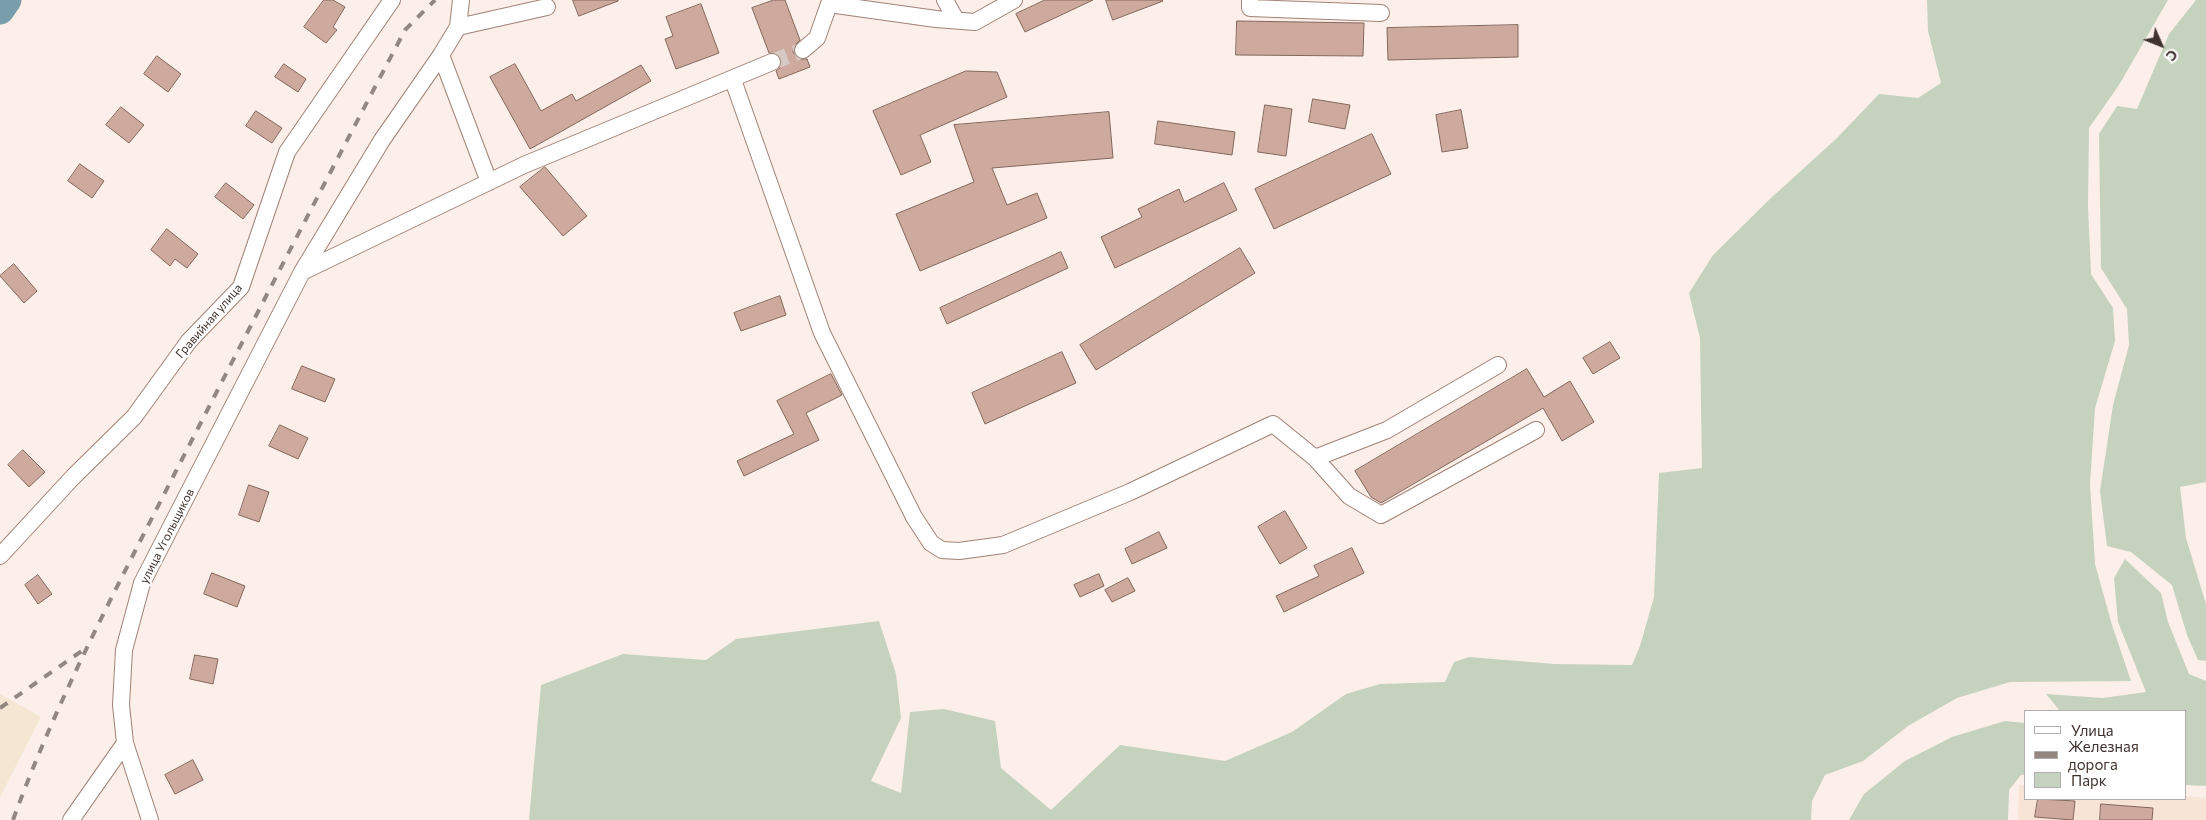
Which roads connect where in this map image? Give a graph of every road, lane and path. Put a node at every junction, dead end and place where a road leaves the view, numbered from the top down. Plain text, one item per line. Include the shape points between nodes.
1 (392, 0) edge
2 (461, 0) edge
3 (945, 0) edge
4 (1014, 0) edge
5 (1250, 0) edge
6 (829, 2) edge
7 (1297, 5) edge
8 (546, 7) dead end
9 (1381, 13) dead end
10 (956, 20) junction
11 (458, 27) junction
12 (803, 50) tunnel mouth
13 (442, 55) junction
14 (772, 62) tunnel mouth
15 (733, 80) junction
16 (490, 182) junction
17 (302, 272) junction
18 (1498, 365) dead end
19 (1536, 430) dead end
20 (1315, 458) junction
21 (0, 556) edge
22 (125, 744) junction
23 (71, 820) edge
24 (150, 820) edge

1 - 21 street, Гравийная улица via 287,152 241,287 189,341 134,417
2 - 11 street
3 - 10 street
4 - 10 street via 976,22
5 - 7 street via 1250,8
6 - 10 street
6 - 12 street via 817,38
7 - 9 street
8 - 11 street
11 - 13 street, улица Угольщиков
13 - 16 street
13 - 17 street, улица Угольщиков via 382,140
14 - 15 street
15 - 16 street via 524,165
15 - 20 street via 822,333 914,517 931,543 942,550 959,551 1003,545 1130,492 1273,424
16 - 17 street
17 - 22 street, улица Угольщиков via 142,583 124,650 121,704
18 - 20 street via 1387,430
19 - 20 street via 1380,515 1349,496
22 - 23 street
22 - 24 street, улица Угольщиков

